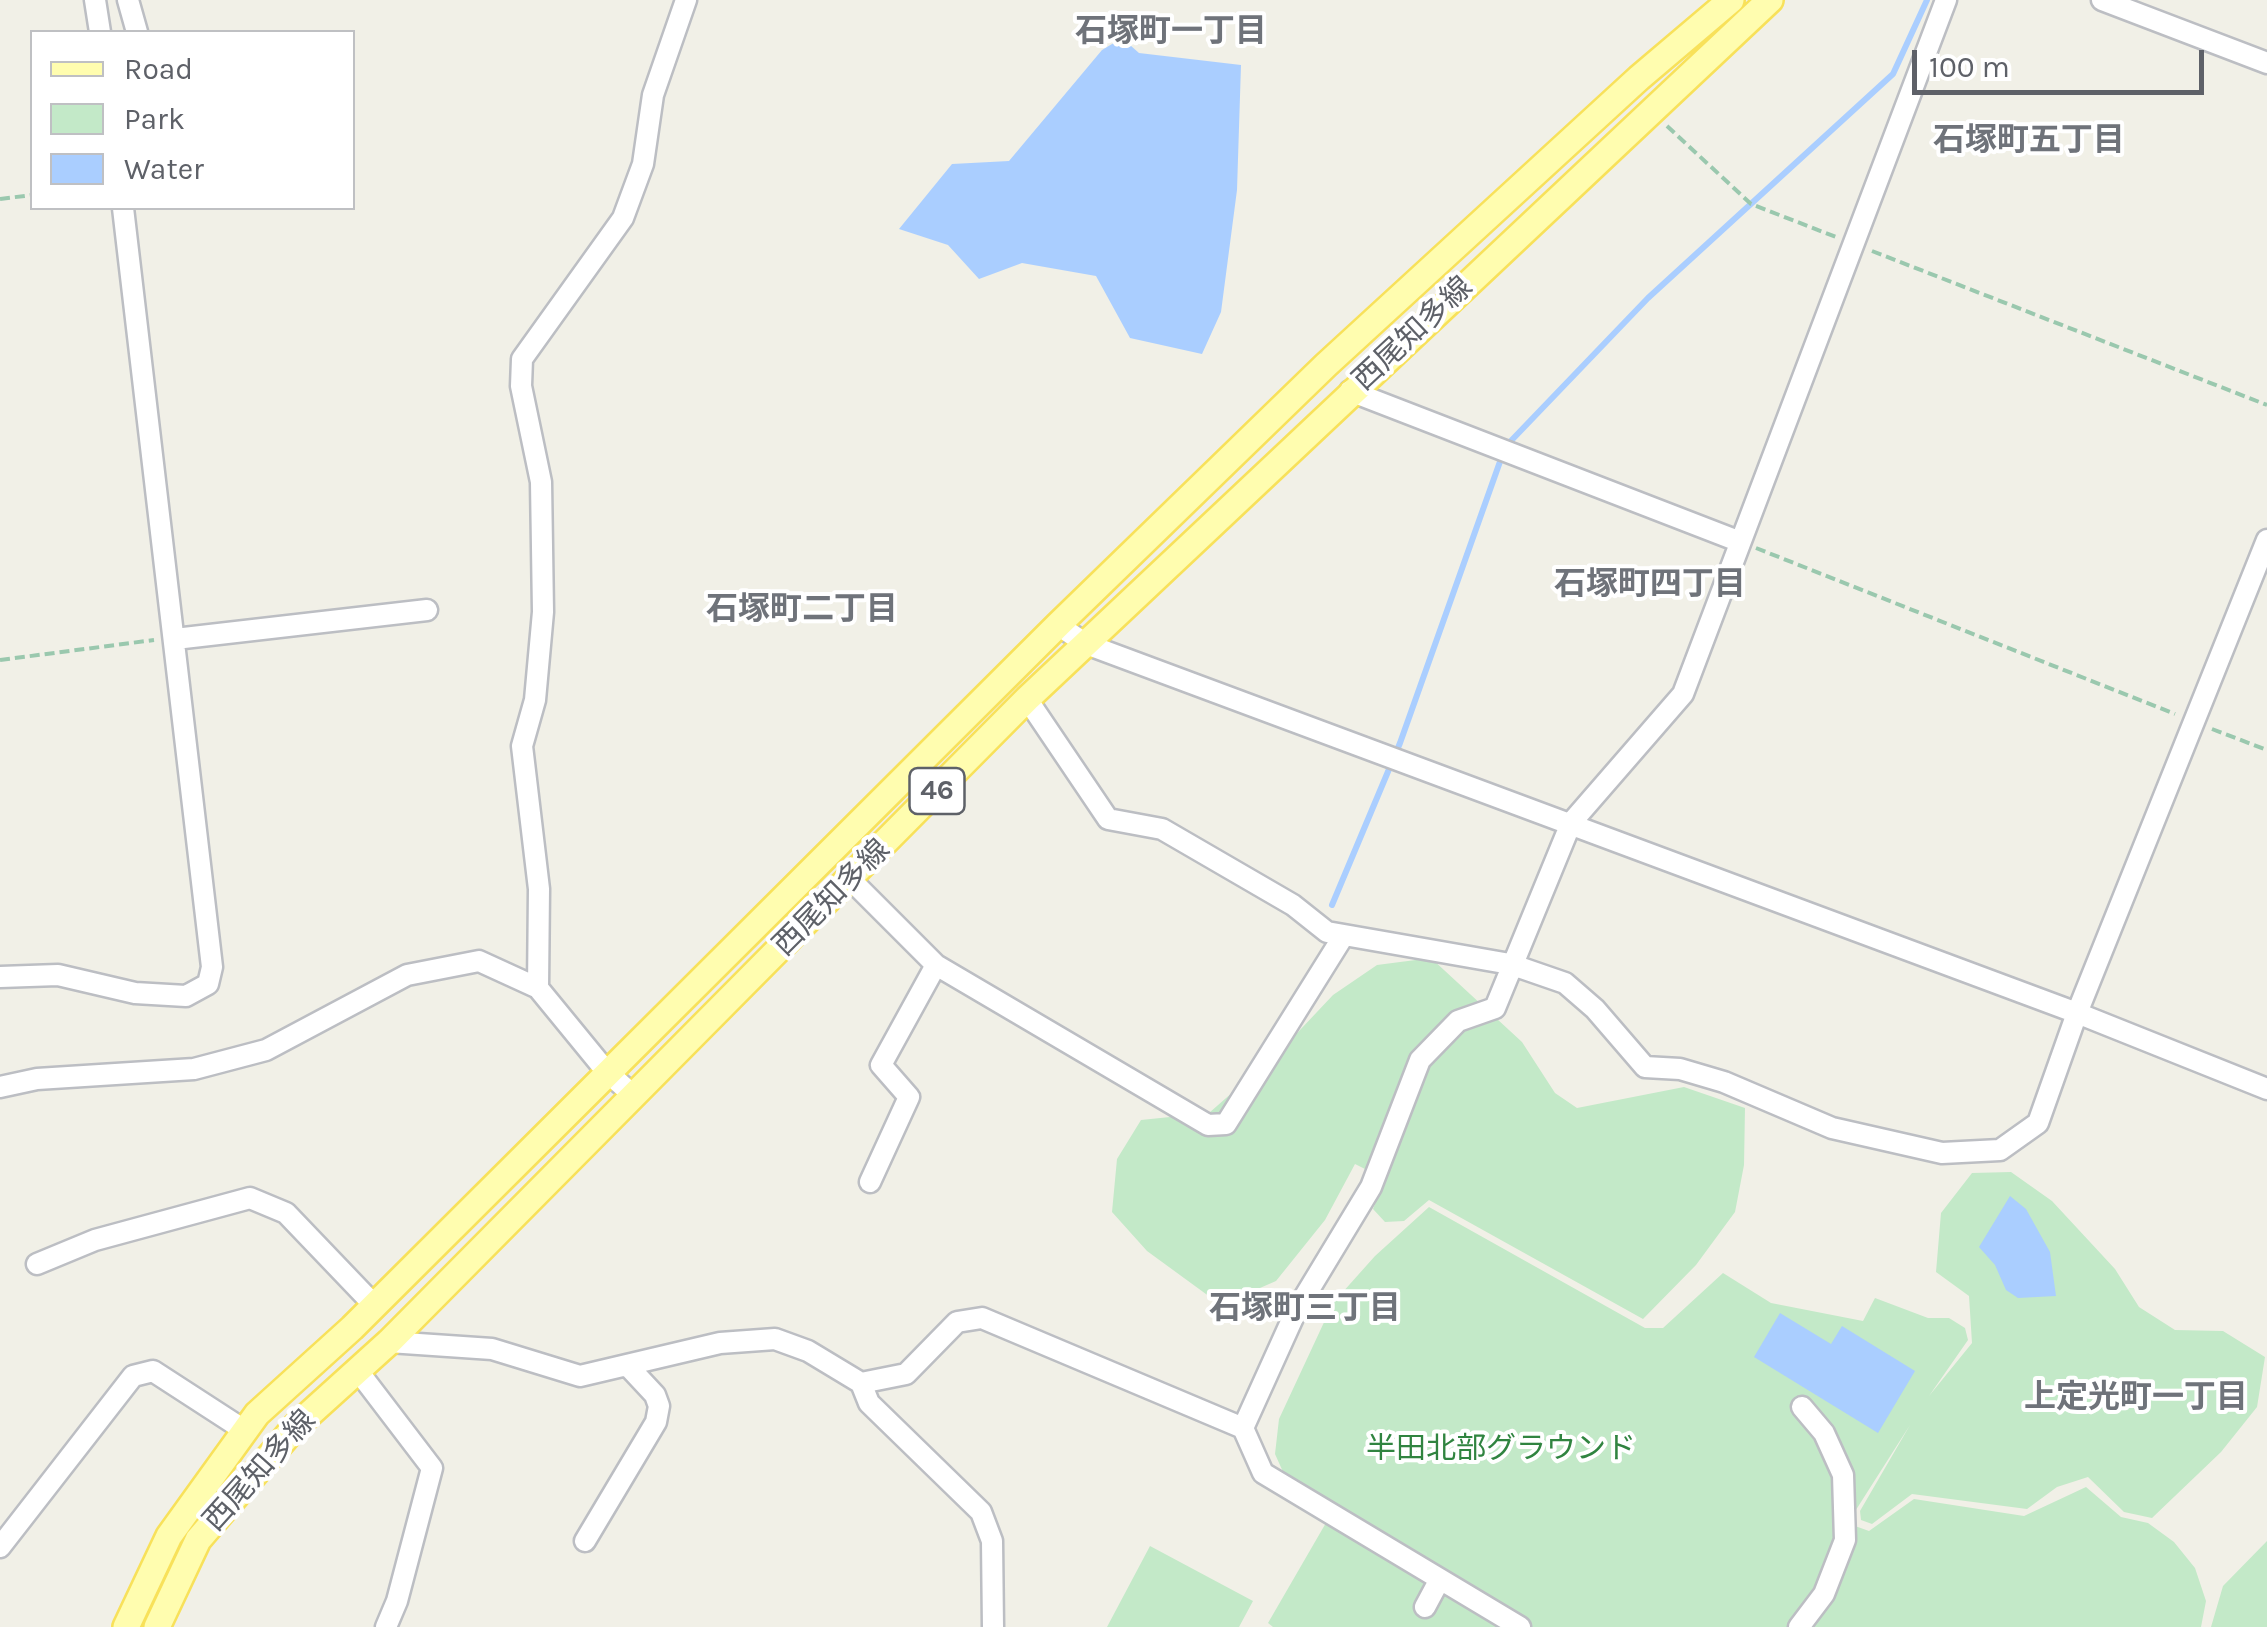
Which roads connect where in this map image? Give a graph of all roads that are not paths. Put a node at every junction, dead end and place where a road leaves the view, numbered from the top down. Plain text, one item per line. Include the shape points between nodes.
1 (96, 0) edge
2 (128, 0) edge
3 (686, 0) edge
4 (1770, 0) edge
5 (1946, 0) edge
6 (2102, 0) edge
7 (1728, 1) edge
8 (100, 30) edge
9 (136, 30) edge
10 (2267, 63) edge
11 (123, 210) edge
12 (1350, 391) junction
13 (2267, 540) edge
14 (1738, 541) junction
15 (428, 610) dead end
16 (1058, 624) junction
17 (175, 639) junction
18 (1086, 644) junction
19 (1027, 699) junction
20 (1571, 823) junction
21 (850, 878) junction
22 (1344, 935) junction
23 (1510, 964) junction
24 (936, 965) junction
25 (0, 977) edge
26 (538, 988) junction
27 (2076, 1013) junction
28 (606, 1071) junction
29 (0, 1087) edge
30 (2267, 1089) edge
31 (634, 1096) junction
32 (870, 1182) dead end
33 (37, 1264) dead end
34 (374, 1305) junction
35 (389, 1342) junction
36 (627, 1365) junction
37 (358, 1371) junction
38 (861, 1383) junction
39 (1802, 1407) dead end
40 (1243, 1428) junction
41 (244, 1430) junction
42 (585, 1541) dead end
43 (0, 1547) edge
44 (1440, 1579) junction
45 (1425, 1606) dead end
46 (126, 1627) edge
47 (157, 1627) edge
48 (386, 1627) edge
49 (993, 1627) edge
50 (1520, 1627) edge
51 (1799, 1627) edge

1 - 8 street
2 - 9 street
3 - 26 street via 653,95 643,164 623,218 522,360 541,482 543,612 535,700 522,746 539,889
4 - 12 main road, 西尾知多線 / 46
5 - 14 street
6 - 10 street
7 - 16 main road, 西尾知多線 / 46 via 1326,364
11 - 17 street
12 - 14 street
12 - 18 main road, 西尾知多線 / 46
13 - 27 street
14 - 20 street via 1683,694
15 - 17 street
16 - 18 street
16 - 28 main road, 西尾知多線 / 46
17 - 25 street via 212,967 208,984 186,996 58,976
18 - 19 main road, 西尾知多線 / 46
18 - 20 street
19 - 21 main road, 西尾知多線 / 46
19 - 22 street via 1108,819 1162,829 1293,905 1326,932
20 - 23 street
20 - 27 street
21 - 24 street
21 - 31 main road, 西尾知多線 / 46
22 - 23 street
22 - 24 street via 1226,1124 1208,1125
23 - 27 street via 1565,983 1645,1067 1680,1069 1832,1128 1942,1153 2000,1150 2038,1123
23 - 40 street via 1495,1008 1458,1020 1420,1060 1371,1187 1296,1311
24 - 32 street via 881,1065 908,1098
26 - 28 street
26 - 29 street via 479,961 408,975 266,1050 194,1069
27 - 30 street
28 - 31 street
28 - 34 main road, 西尾知多線 / 46
31 - 35 main road, 西尾知多線 / 46
33 - 34 street via 96,1240 250,1198 286,1213
34 - 41 main road, 西尾知多線 / 46
35 - 36 street via 492,1349 580,1376
35 - 37 main road, 西尾知多線 / 46
36 - 38 street via 675,1351 775,1339
36 - 42 street via 655,1395 656,1422
37 - 47 main road, 西尾知多線 / 46 via 295,1427 198,1540
37 - 48 street via 432,1468
38 - 40 street via 906,1374 957,1322 982,1318
38 - 49 street via 869,1402 981,1512 992,1541
39 - 51 street via 1824,1433 1843,1475 1845,1540 1824,1594
40 - 44 street via 1263,1473
41 - 43 street via 154,1371 133,1376
41 - 46 main road, 西尾知多線 / 46 via 169,1536
44 - 45 street
44 - 50 street

